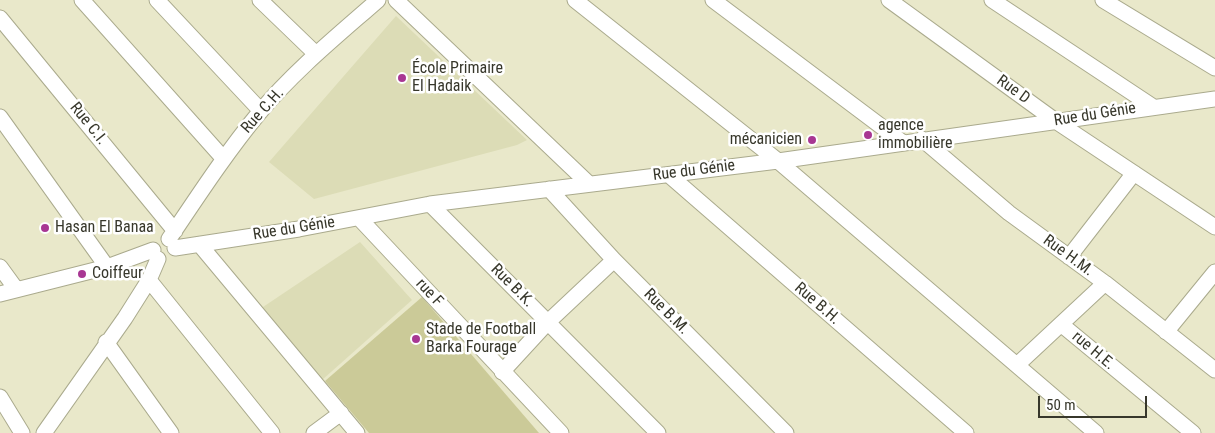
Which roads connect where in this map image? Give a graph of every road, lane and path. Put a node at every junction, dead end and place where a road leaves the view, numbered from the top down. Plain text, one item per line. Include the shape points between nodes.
1 (82, 0) edge
2 (157, 0) edge
3 (260, 0) edge
4 (378, 0) edge
5 (396, 0) edge
6 (575, 0) edge
7 (713, 0) edge
8 (889, 0) edge
9 (992, 0) edge
10 (1103, 0) edge
11 (0, 18) edge
12 (316, 54) junction
13 (1215, 68) edge
14 (1213, 101) edge
15 (1152, 106) junction
16 (261, 111) junction
17 (0, 117) edge
18 (1057, 122) junction
19 (922, 139) junction
20 (902, 142) junction
21 (223, 158) junction
22 (778, 161) junction
23 (1134, 173) junction
24 (669, 175) junction
25 (588, 183) junction
26 (549, 189) junction
27 (430, 204) junction
28 (359, 218) junction
29 (1215, 226) edge
30 (173, 239) junction
31 (200, 244) junction
32 (155, 254) junction
33 (1069, 257) junction
34 (614, 260) junction
35 (0, 267) edge
36 (107, 267) junction
37 (1215, 272) edge
38 (149, 280) junction
39 (1105, 283) junction
40 (16, 289) junction
41 (0, 294) edge
42 (548, 322) junction
43 (1062, 325) junction
44 (1166, 332) junction
45 (106, 342) junction
46 (1017, 365) junction
47 (1215, 370) edge
48 (502, 372) junction
49 (0, 397) edge
50 (341, 413) junction
51 (54, 418) junction
52 (22, 433) edge
53 (44, 433) edge
54 (61, 433) edge
55 (171, 433) edge
56 (272, 433) edge
57 (314, 433) edge
58 (358, 433) edge
59 (561, 433) edge
60 (658, 433) edge
61 (786, 433) edge
62 (966, 433) edge
63 (1096, 433) edge
64 (1193, 433) edge

1 - 21 street
2 - 16 street
3 - 12 street
4 - 12 street, Rue C.H.
5 - 25 street
6 - 22 street
7 - 20 street
8 - 18 street, Rue D
9 - 15 street
10 - 13 street
11 - 30 street, Rue C.I.
12 - 16 street, Rue C.H.
14 - 15 street, Rue du Génie
15 - 18 street, Rue du Génie
16 - 21 street, Rue C.H.
17 - 36 street
18 - 19 street, Rue du Génie
18 - 23 street, Rue D
19 - 20 street, Rue du Génie
19 - 33 street, Rue H.M. via 1009,213
20 - 22 street, Rue du Génie
21 - 30 street, Rue C.H.
22 - 24 street, Rue du Génie
22 - 46 street
23 - 29 street, Rue D
23 - 33 street
24 - 25 street, Rue du Génie
24 - 62 street, Rue B.H.
25 - 26 street, Rue du Génie
26 - 27 street, Rue du Génie
26 - 34 street, Rue B.M.
27 - 28 street, Rue du Génie
27 - 42 street, Rue B.K.
28 - 31 street, Rue du Génie
28 - 48 street, rue F
30 - 31 street, Rue du Génie
30 - 32 street via 174,252 168,260
31 - 50 street
32 - 36 street
32 - 38 street
33 - 39 street, Rue H.M.
34 - 42 street
34 - 61 street, Rue B.M.
35 - 40 street
36 - 40 street
37 - 44 street
38 - 45 street
38 - 56 street
39 - 43 street
39 - 44 street, Rue H.M.
40 - 41 street
42 - 48 street
42 - 60 street, Rue B.K.
43 - 46 street
43 - 64 street, rue H.E.
44 - 47 street, Rue H.M.
45 - 51 street
45 - 55 street
46 - 63 street
48 - 59 street, rue F
49 - 52 street
50 - 57 street
50 - 58 street
51 - 53 street
51 - 54 street

